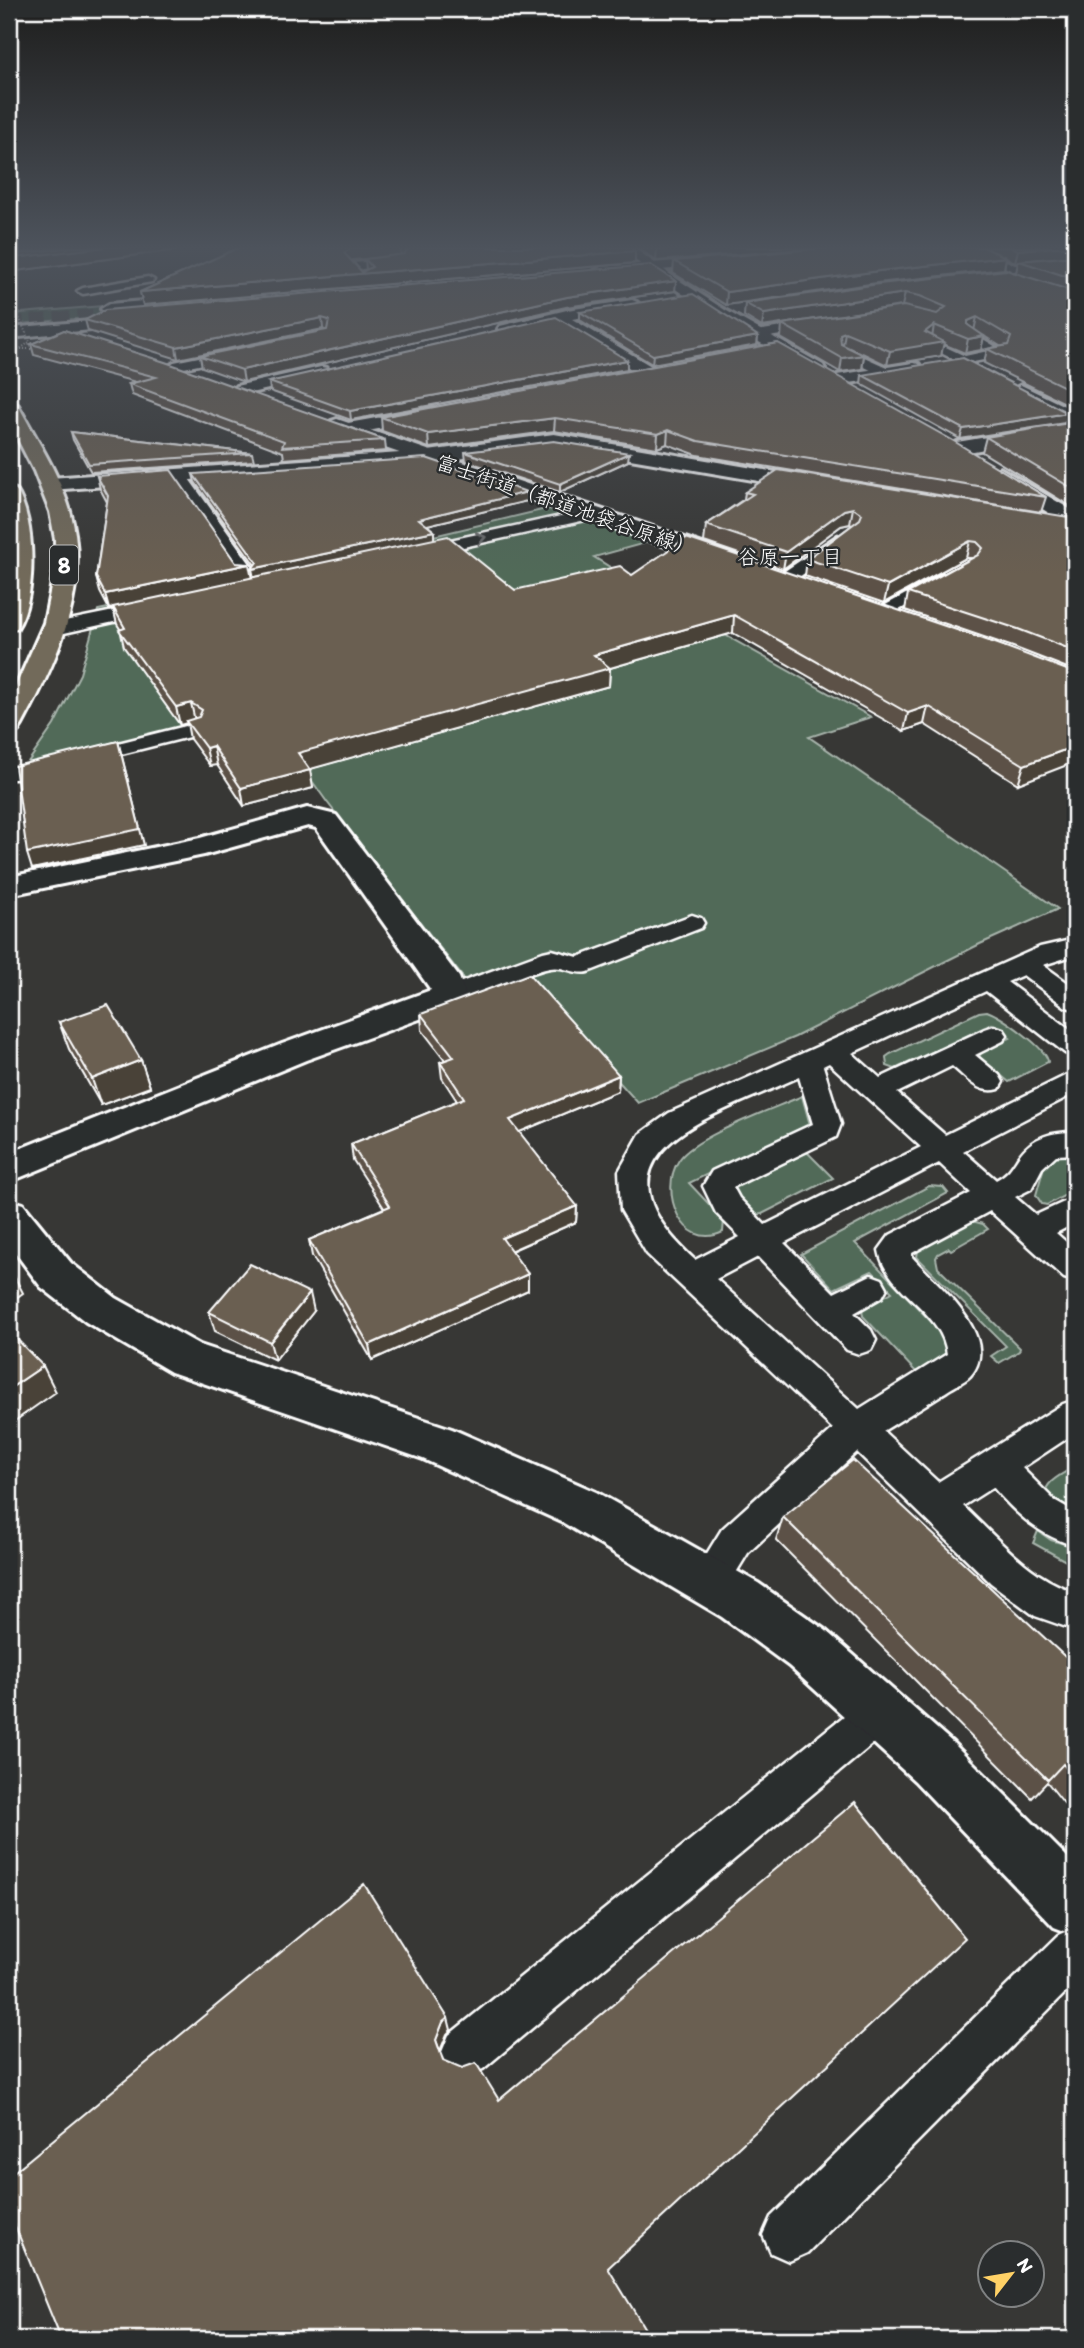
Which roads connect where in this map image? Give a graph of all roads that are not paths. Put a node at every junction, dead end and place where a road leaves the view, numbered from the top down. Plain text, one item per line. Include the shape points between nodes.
1 (215, 357) edge
2 (629, 357) edge
3 (795, 357) edge
4 (854, 357) edge
5 (955, 357) edge
6 (981, 357) edge
7 (963, 360) junction
8 (168, 364) joint
9 (337, 368) edge
10 (985, 371) edge
11 (886, 372) junction
12 (208, 378) edge
13 (622, 378) edge
14 (837, 380) junction
15 (1008, 383) edge
16 (862, 394) edge
17 (275, 402) edge
18 (9, 405) edge
19 (444, 411) edge
20 (325, 421) edge
21 (1065, 428) edge
22 (348, 429) junction
23 (428, 457) junction
24 (179, 475) junction
25 (50, 484) junction
26 (835, 488) edge
27 (9, 494) edge
28 (555, 501) junction
29 (528, 508) edge
30 (593, 514) junction
31 (1036, 520) edge
32 (1075, 521) edge
33 (1075, 527) edge
34 (849, 531) edge
35 (403, 555) edge
36 (954, 572) edge
37 (248, 578) edge
38 (785, 579) junction
39 (810, 588) edge
40 (153, 593) edge
41 (174, 604) edge
42 (859, 604) edge
43 (88, 607) dead end
44 (882, 612) junction
45 (906, 621) edge
46 (9, 622) edge
47 (55, 629) junction
48 (9, 725) edge
49 (194, 730) edge
50 (9, 773) edge
51 (9, 886) edge
52 (692, 923) dead end
53 (1075, 947) edge
54 (1025, 964) junction
55 (988, 980) junction
56 (448, 993) junction
57 (1075, 1001) edge
58 (994, 1035) dead end
59 (1075, 1047) edge
60 (955, 1054) junction
61 (820, 1056) junction
62 (1075, 1081) edge
63 (989, 1082) dead end
64 (877, 1091) junction
65 (1075, 1143) edge
66 (942, 1149) junction
67 (9, 1168) edge
68 (994, 1195) junction
69 (1075, 1209) edge
70 (9, 1216) edge
71 (1033, 1231) junction
72 (762, 1241) junction
73 (1075, 1269) edge
74 (692, 1276) junction
75 (872, 1288) dead end
76 (830, 1311) junction
77 (859, 1340) dead end
78 (1075, 1415) edge
79 (857, 1429) junction
80 (996, 1464) junction
81 (935, 1504) junction
82 (1075, 1529) edge
83 (709, 1581) junction
84 (1075, 1611) edge
85 (879, 1713) junction
86 (1075, 1906) edge
87 (1075, 1951) edge
88 (466, 2052) dead end
89 (789, 2235) dead end

1 - 8 lane
2 - 13 street via 656,372
3 - 14 street
4 - 11 lane
5 - 7 lane
6 - 7 lane
7 - 10 street
7 - 11 street
8 - 12 street
9 - 17 street via 236,388
11 - 14 street
14 - 16 street
15 - 21 street
18 - 25 main road, 8
19 - 22 street
20 - 22 street, 富士街道（都道池袋谷原線）
21 - 32 street via 951,444
22 - 23 street, 富士街道（都道池袋谷原線）
23 - 24 street
23 - 26 street via 554,439
23 - 28 street, 富士街道（都道池袋谷原線）
24 - 25 street
24 - 37 lane
25 - 47 main road, 8 via 61,515 65,552
27 - 46 main road, 8 via 18,519 21,562
28 - 29 lane
28 - 30 street, 富士街道（都道池袋谷原線）
35 -> 30 lane
30 - 38 street, 富士街道（都道池袋谷原線）
31 - 33 street
34 - 38 lane
36 - 44 lane
38 - 39 street, 富士街道（都道池袋谷原線）
40 - 43 lane
41 - 47 lane
42 - 44 street
44 - 45 street
47 - 48 main road, 8
49 - 50 lane
51 - 56 street via 204,846 307,817 326,821 447,985
52 - 56 lane via 579,966 552,958
53 - 54 lane
54 - 55 lane
54 - 57 lane
55 - 59 lane
55 - 61 lane
56 - 67 street
58 - 60 lane
60 - 63 lane
60 - 64 lane
61 - 64 lane
61 - 72 lane via 826,1130 723,1179 718,1186 727,1205
61 - 74 lane via 679,1120 650,1141 634,1171 636,1210 657,1245
62 - 66 lane
64 - 66 lane
65 - 68 lane via 1046,1147 1020,1181
66 - 68 lane
66 - 72 lane
68 - 71 lane
68 - 79 lane via 895,1250 897,1262 957,1328 964,1355 957,1367
69 - 71 lane
70 - 83 street via 55,1275 101,1310 186,1359 436,1443 579,1507
71 - 73 lane
72 - 74 lane
72 - 76 lane
74 - 79 lane
75 - 76 lane
76 - 77 lane
78 - 80 lane
79 - 81 lane
79 - 83 lane via 735,1541
80 - 81 lane
80 - 82 lane via 1047,1516
81 - 84 lane via 1004,1570 1049,1603
83 - 85 street via 807,1648
85 - 86 street via 934,1762
85 - 88 lane
87 - 89 lane

